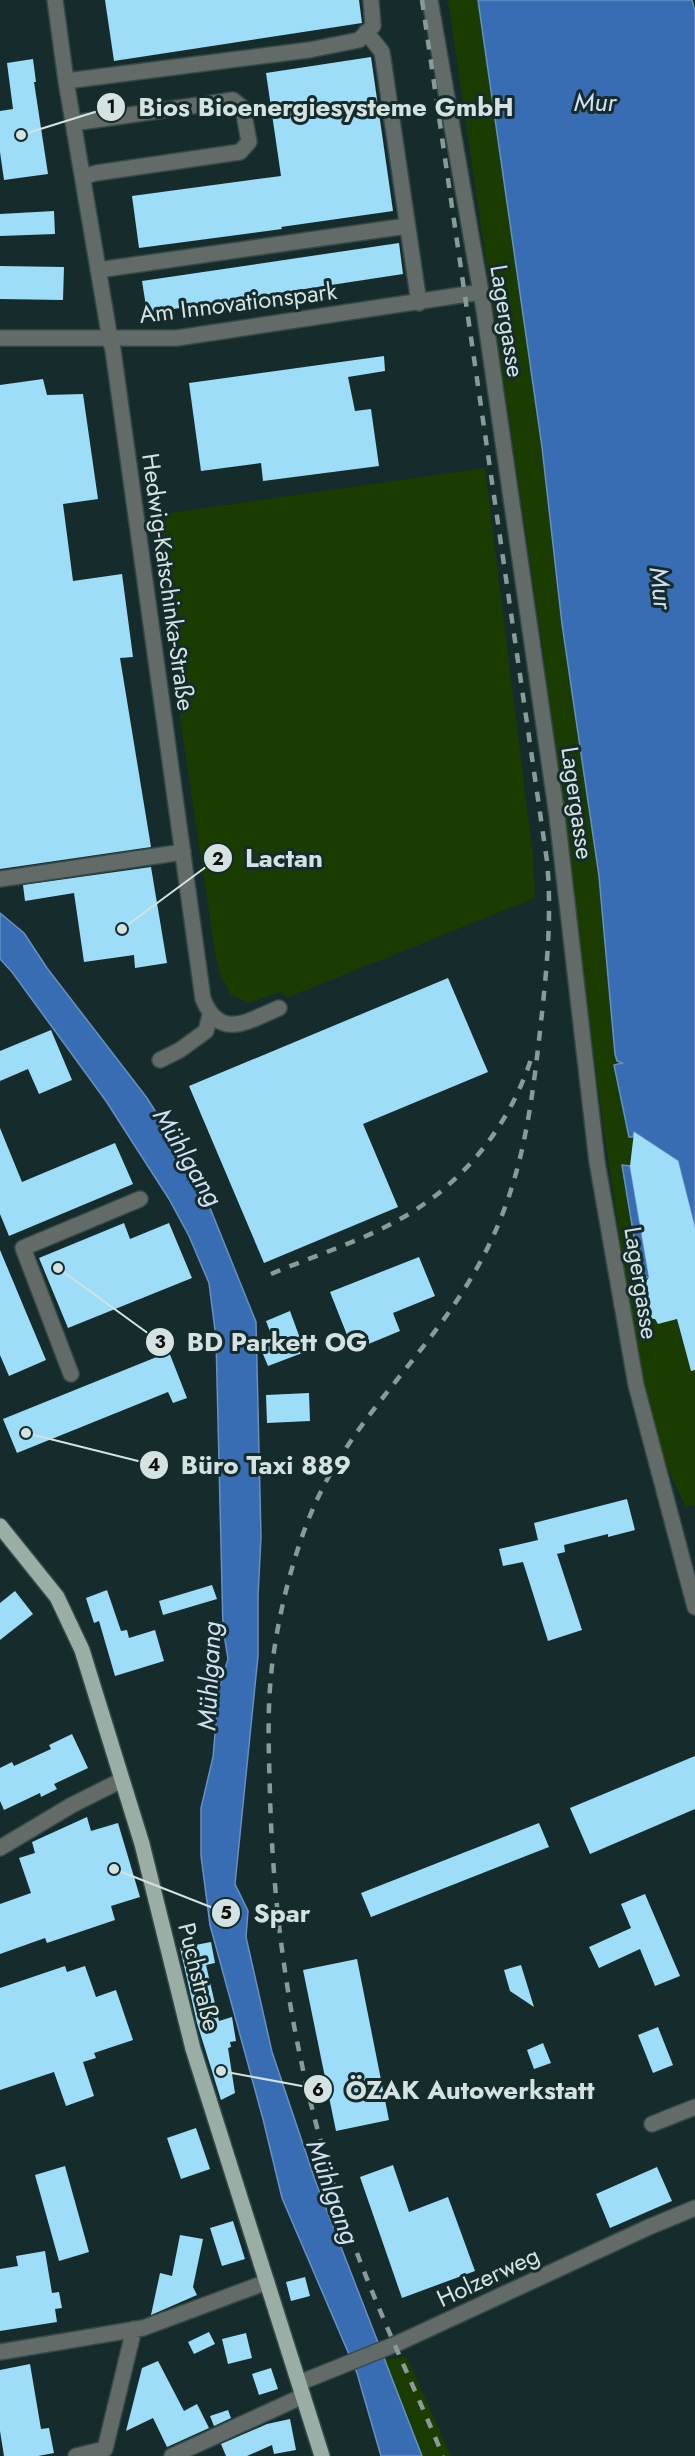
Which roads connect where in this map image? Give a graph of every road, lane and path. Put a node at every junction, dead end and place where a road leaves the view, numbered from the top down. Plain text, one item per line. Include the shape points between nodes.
1 (55, 0) edge
2 (371, 0) edge
3 (430, 0) edge
4 (366, 33) junction
5 (67, 86) junction
6 (74, 123) junction
7 (83, 177) junction
8 (407, 226) junction
9 (98, 270) junction
10 (481, 292) junction
11 (419, 303) junction
12 (0, 338) edge
13 (110, 339) junction
14 (183, 852) junction
15 (0, 879) edge
16 (279, 1008) dead end
17 (210, 1015) junction
18 (160, 1060) dead end
19 (140, 1199) dead end
20 (71, 1374) dead end
21 (0, 1526) edge
22 (695, 1607) edge
23 (122, 1780) junction
24 (0, 1848) edge
25 (695, 2107) edge
26 (652, 2124) dead end
27 (695, 2208) edge
28 (267, 2282) junction
29 (134, 2330) junction
30 (0, 2352) edge
31 (301, 2389) junction
32 (76, 2456) edge
33 (172, 2456) edge
34 (322, 2456) edge

1 - 5 street, Hedwig-Katschinka-Straße
2 - 4 street via 373,26
3 - 10 street, Lagergasse
4 - 5 street via 359,40 309,50
4 - 8 street via 382,52
5 - 6 street, Hedwig-Katschinka-Straße
6 - 7 street, Hedwig-Katschinka-Straße
6 - 7 street via 233,100 243,108 249,142 240,152
7 - 9 street, Hedwig-Katschinka-Straße
8 - 9 street
8 - 11 street
9 - 13 street, Hedwig-Katschinka-Straße
10 - 11 street, Am Innovationspark
10 - 22 street, Lagergasse via 557,816 597,1161 636,1385
11 - 13 street, Am Innovationspark via 177,338
12 - 13 street, Am Innovationspark
13 - 14 street, Hedwig-Katschinka-Straße
14 - 15 street
14 - 17 street, Hedwig-Katschinka-Straße via 203,999
16 - 17 street via 240,1025 224,1024
17 - 18 street via 206,1030
19 - 20 street via 23,1248
21 - 23 main road, Puchstraße via 57,1597 68,1617 99,1700
23 - 24 street
23 - 28 main road, Puchstraße via 147,1864 178,1996
25 - 26 street
27 - 31 street, Holzerweg via 342,2366
28 - 29 street
28 - 31 main road, Puchstraße
29 - 30 street
29 - 32 street via 105,2449
31 - 33 street, Holzerweg
31 - 34 main road, Puchstraße

